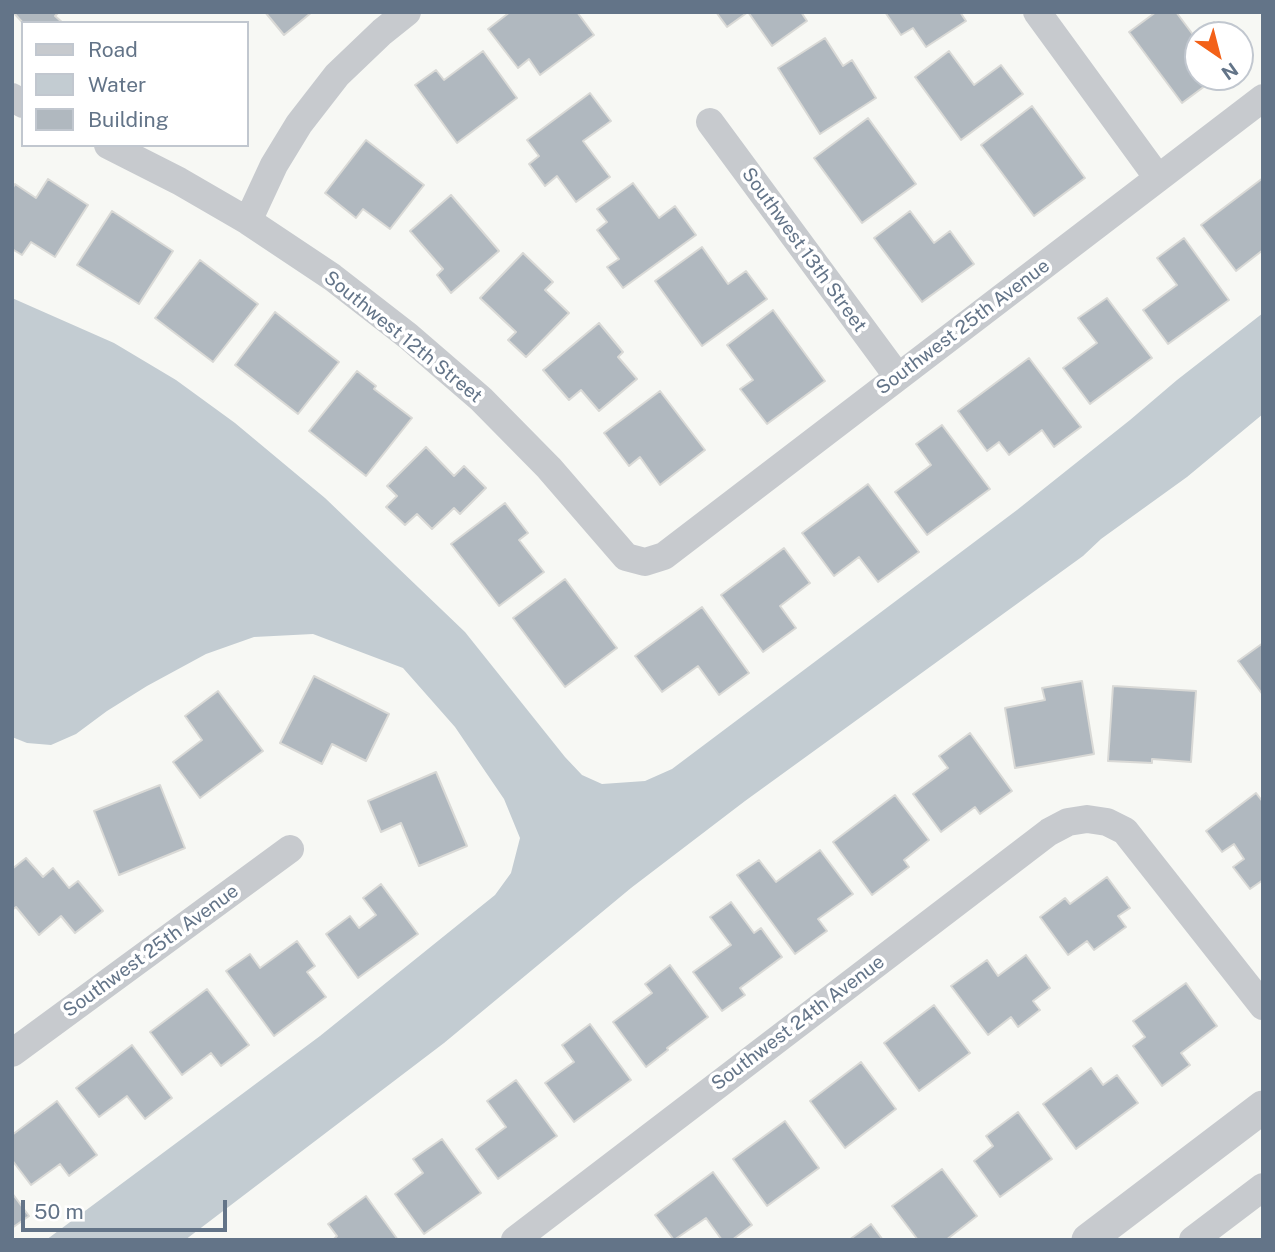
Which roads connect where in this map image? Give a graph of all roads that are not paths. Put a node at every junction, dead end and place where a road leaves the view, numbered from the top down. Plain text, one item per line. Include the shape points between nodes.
1 (407, 12) edge
2 (1037, 12) edge
3 (1263, 98) edge
4 (710, 122) dead end
5 (112, 147) edge
6 (1158, 178) junction
7 (248, 221) junction
8 (898, 377) junction
9 (664, 556) joint
10 (290, 849) dead end
11 (1263, 1006) edge
12 (14, 1047) edge
13 (1263, 1107) edge
14 (1263, 1186) edge
15 (515, 1240) edge
16 (1088, 1240) edge
17 (1193, 1240) edge

1 - 7 street via 337,75 299,124
2 - 6 street
3 - 6 street, Southwest 25th Avenue
4 - 8 street, Southwest 13th Street
5 - 7 street, Southwest 12th Street
6 - 8 street, Southwest 25th Avenue
7 - 9 street, Southwest 12th Street via 332,277 481,399 626,557 645,562
8 - 9 street, Southwest 25th Avenue
10 - 12 street, Southwest 25th Avenue
11 - 15 street, Southwest 24th Avenue via 1125,831 1107,822 1068,822
13 - 16 street
14 - 17 street

